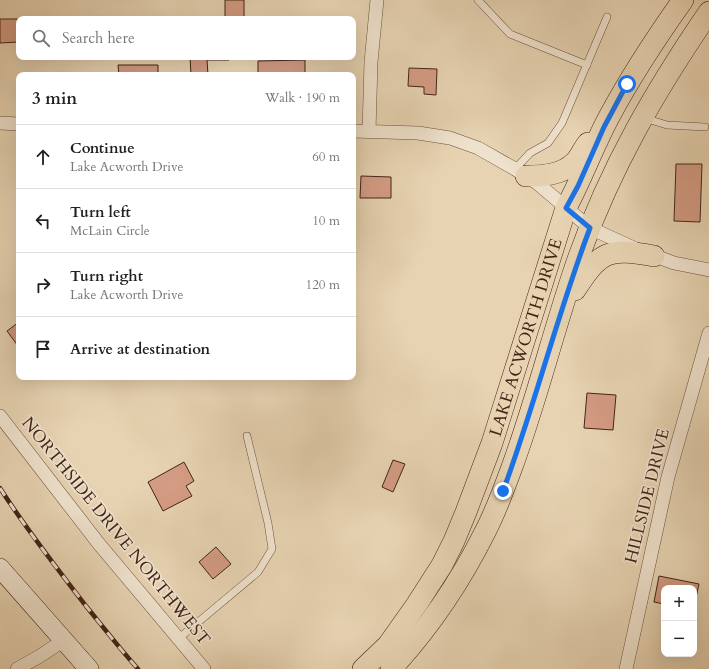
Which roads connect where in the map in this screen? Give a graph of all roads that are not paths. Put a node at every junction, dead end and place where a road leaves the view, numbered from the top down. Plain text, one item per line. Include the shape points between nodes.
1 (377, 0) edge
2 (478, 0) edge
3 (683, 0) edge
4 (709, 12) edge
5 (607, 17) dead end
6 (587, 65) junction
7 (609, 116) junction
8 (642, 117) junction
9 (0, 123) edge
10 (16, 124) edge
11 (705, 127) dead end
12 (356, 131) edge
13 (369, 131) junction
14 (521, 172) junction
15 (566, 208) junction
16 (590, 228) junction
17 (654, 256) junction
18 (709, 270) edge
19 (561, 312) junction
20 (709, 333) edge
21 (0, 416) edge
22 (247, 436) dead end
23 (0, 568) edge
24 (178, 638) junction
25 (64, 640) junction
26 (17, 669) edge
27 (89, 669) edge
28 (204, 669) edge
29 (363, 669) edge
30 (391, 669) edge
31 (626, 669) edge

1 - 13 street via 371,62
2 - 6 lane via 510,34
3 - 7 main road, LAKE ACWORTH DRIVE via 652,44
4 - 8 main road, LAKE ACWORTH DRIVE via 675,61
5 - 6 lane
6 - 14 lane via 562,123 548,143 530,153
7 - 14 main road via 576,161 566,169 540,176
7 - 15 main road, LAKE ACWORTH DRIVE
8 - 11 lane via 667,125
8 - 16 main road, LAKE ACWORTH DRIVE via 601,198
9 - 10 street
12 - 13 street
13 - 14 street via 418,133 450,138 478,148
14 - 15 street
15 - 16 street
15 - 29 main road, LAKE ACWORTH DRIVE via 492,443 454,541 442,565 388,645
16 - 17 street
16 - 19 main road, LAKE ACWORTH DRIVE
17 - 18 street
17 - 19 main road via 624,251 602,257 592,265
19 - 30 main road, LAKE ACWORTH DRIVE via 520,444 486,531 460,579 437,614
20 - 31 street, HILLSIDE DRIVE via 668,477
21 - 24 street, NORTHSIDE DRIVE NORTHWEST via 99,544
22 - 24 lane via 272,548 258,572
23 - 25 main road
24 - 28 street, NORTHSIDE DRIVE NORTHWEST
25 - 26 street
25 - 27 main road

